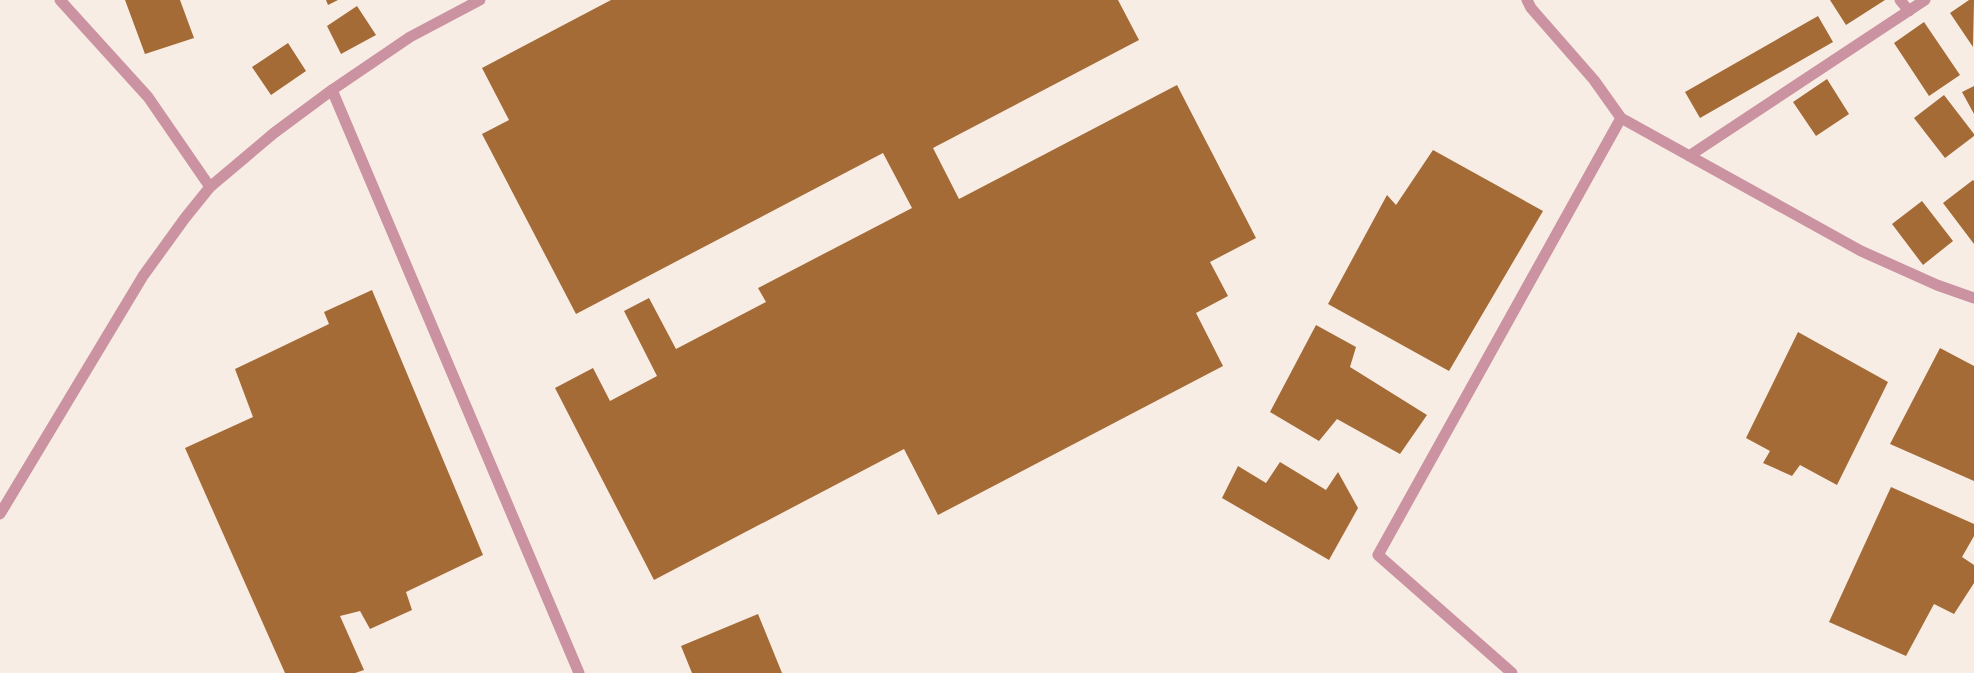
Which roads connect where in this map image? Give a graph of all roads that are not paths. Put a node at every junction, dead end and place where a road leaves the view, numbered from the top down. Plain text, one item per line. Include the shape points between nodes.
1 (60, 0) edge
2 (480, 0) edge
3 (1527, 0) edge
4 (1900, 0) edge
5 (1925, 0) edge
6 (1909, 11) junction
7 (332, 90) junction
8 (1621, 118) junction
9 (1689, 156) junction
10 (210, 187) junction
11 (1974, 298) edge
12 (0, 514) edge
13 (579, 673) edge
14 (1512, 673) edge

1 - 10 street via 148,97
2 - 7 street via 410,36
3 - 8 street via 1531,8 1594,80
4 - 6 street
5 - 6 street
6 - 9 street
7 - 10 street via 274,133
7 - 13 street
8 - 9 street
8 - 14 street via 1378,555
9 - 11 street via 1861,251 1937,285
10 - 12 street via 184,218 143,276

